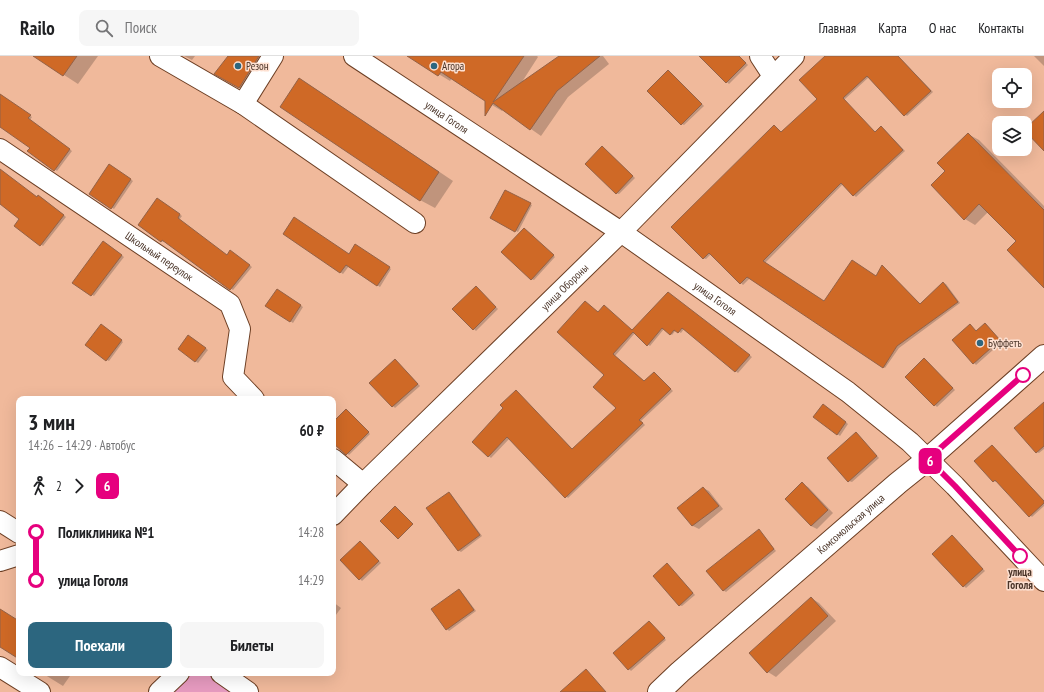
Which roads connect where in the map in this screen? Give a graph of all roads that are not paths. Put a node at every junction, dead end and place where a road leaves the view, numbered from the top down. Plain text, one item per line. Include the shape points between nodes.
1 (160, 56) edge
2 (273, 56) edge
3 (354, 56) edge
4 (760, 56) edge
5 (794, 56) edge
6 (189, 64) edge
7 (773, 76) junction
8 (243, 104) junction
9 (0, 149) edge
10 (415, 223) dead end
11 (621, 232) junction
12 (1044, 356) edge
13 (251, 396) edge
14 (928, 459) junction
15 (336, 462) edge
16 (363, 484) junction
17 (336, 512) edge
18 (0, 521) edge
19 (16, 531) edge
20 (16, 556) edge
21 (0, 561) edge
22 (1044, 581) edge
23 (0, 667) edge
24 (176, 676) edge
25 (225, 676) edge
26 (40, 692) edge
27 (159, 692) edge
28 (248, 692) edge
29 (659, 692) edge

1 - 6 street
2 - 8 street
3 - 11 street, улица Гоголя
4 - 7 street
5 - 7 street, улица Обороны
6 - 8 street
7 - 11 street, улица Обороны
8 - 10 street
9 - 13 street, Школьный переулок via 230,304 240,329 233,377
11 - 14 street, улица Гоголя via 848,392
11 - 16 street, улица Обороны
12 - 14 main road, Комсомольская улица
14 - 22 street, улица Гоголя
14 - 29 main road, Комсомольская улица
15 - 16 street
16 - 17 street, улица Обороны
18 - 19 street
20 - 21 street
23 - 26 street
24 - 27 street
25 - 28 street

